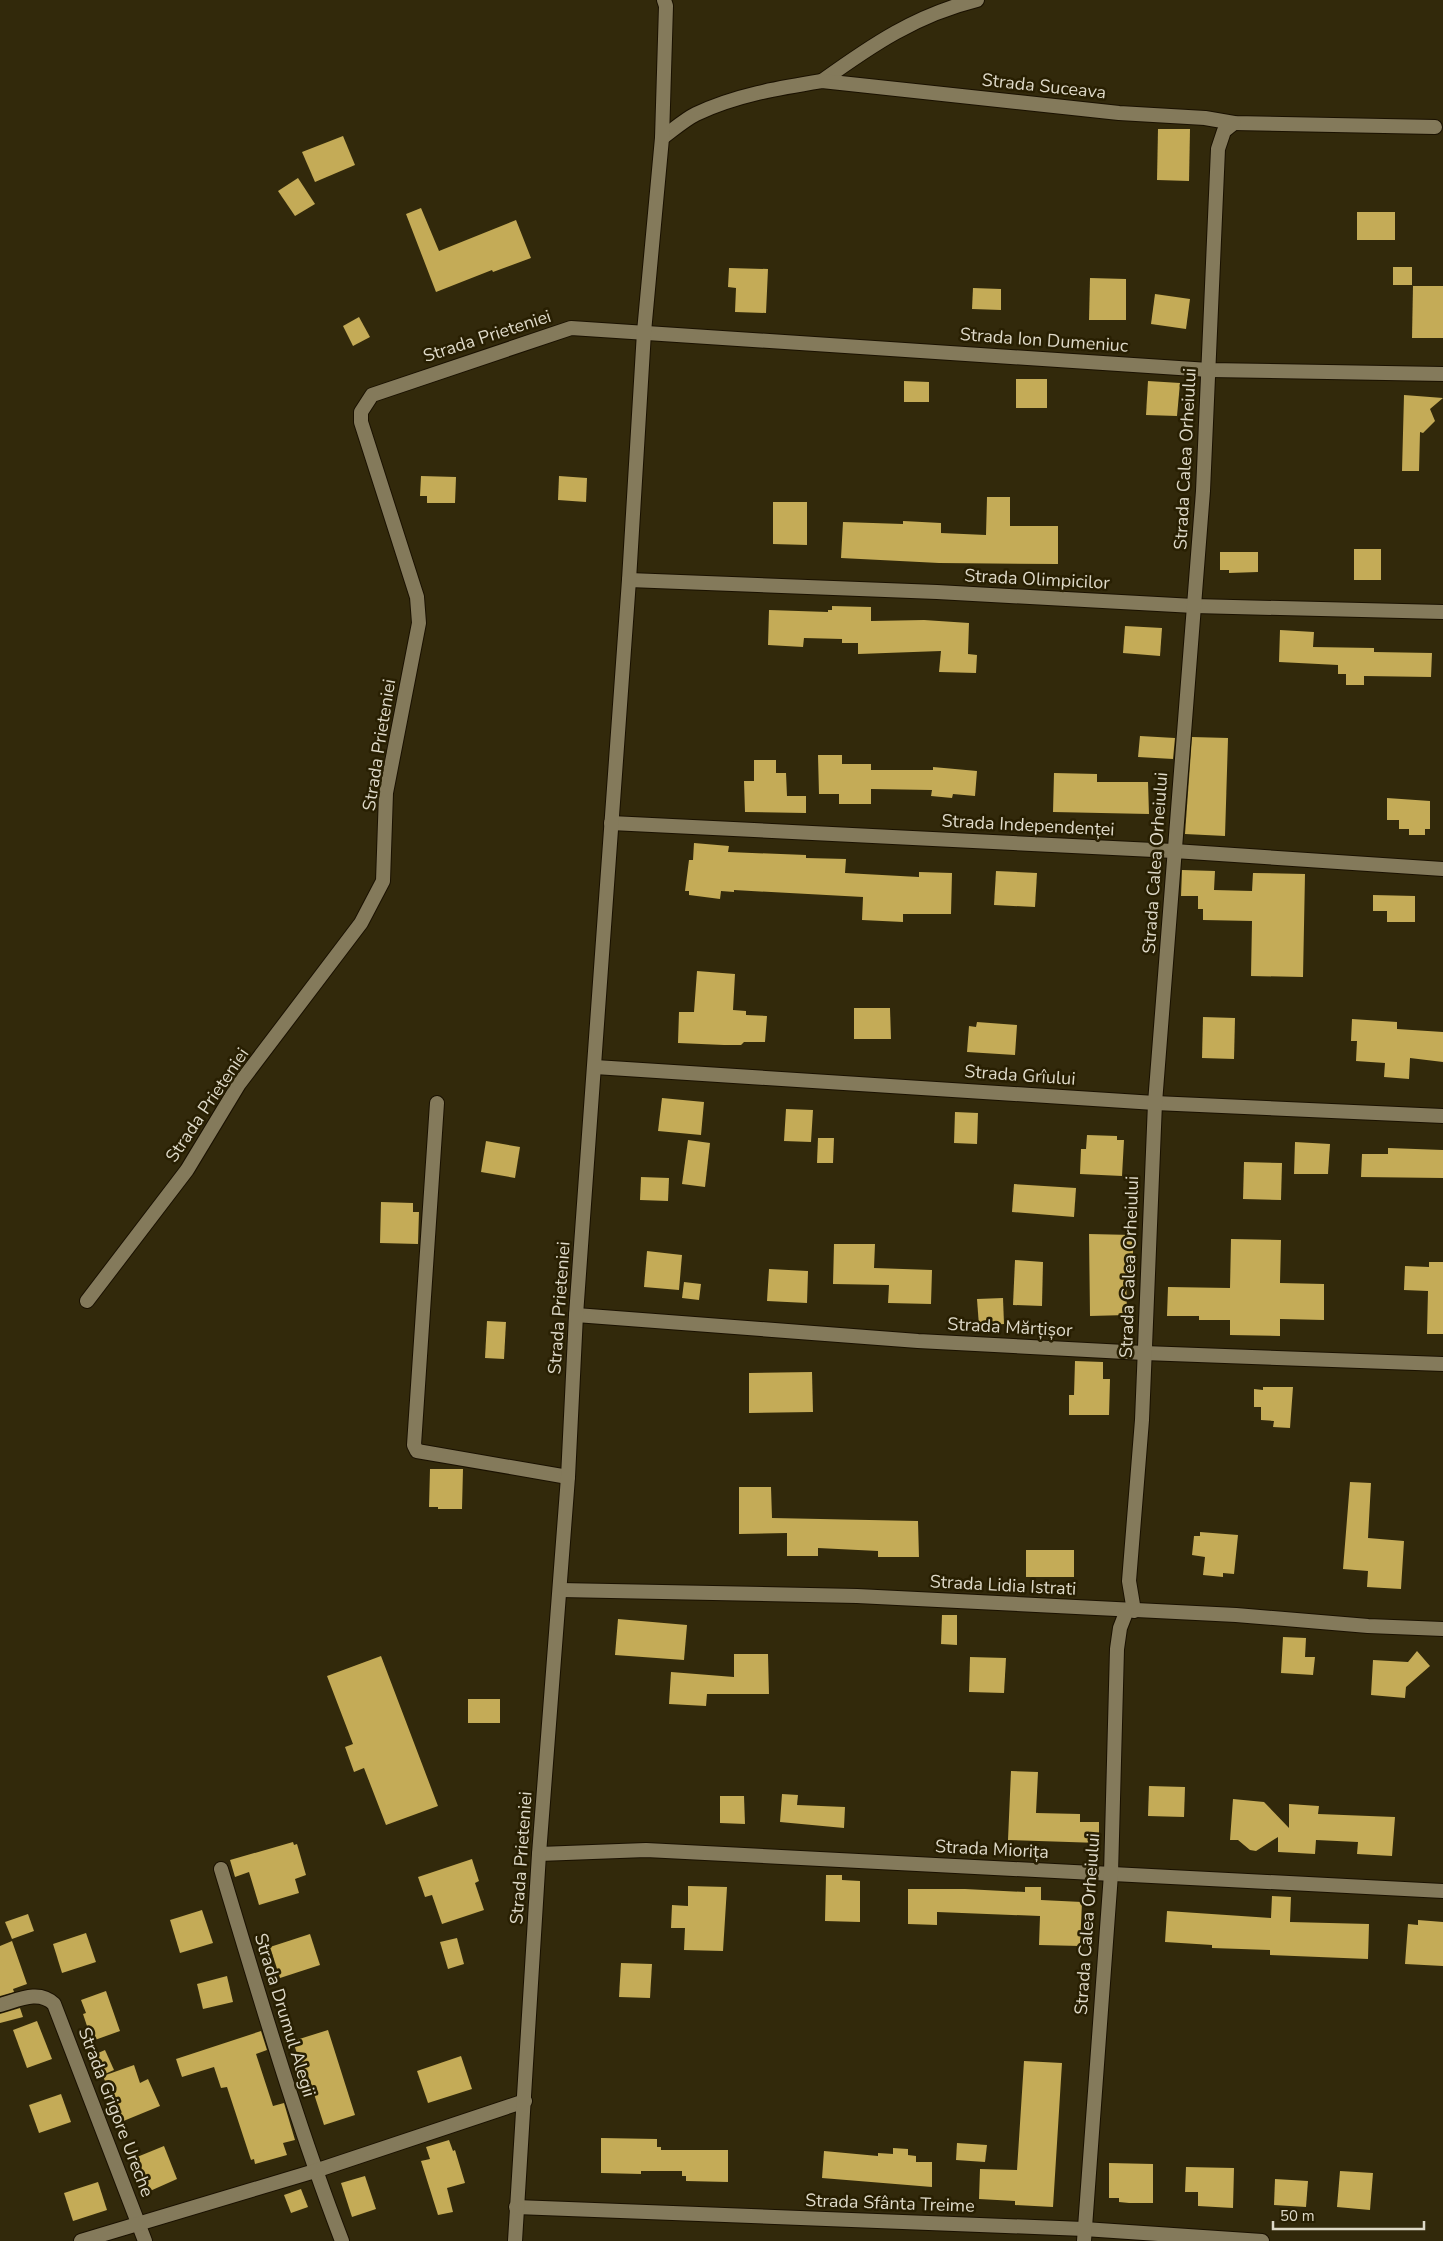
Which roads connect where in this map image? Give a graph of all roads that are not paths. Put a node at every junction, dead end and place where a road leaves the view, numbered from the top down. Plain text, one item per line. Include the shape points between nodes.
1 (664, 0) edge
2 (977, 0) edge
3 (822, 81) junction
4 (1234, 123) junction
5 (1435, 127) dead end
6 (662, 138) junction
7 (644, 332) junction
8 (1209, 370) junction
9 (1443, 374) edge
10 (629, 580) junction
11 (1194, 606) junction
12 (1443, 612) edge
13 (611, 823) junction
14 (1174, 851) junction
15 (1443, 869) edge
16 (595, 1067) junction
17 (437, 1103) dead end
18 (1155, 1103) junction
19 (1443, 1116) edge
20 (87, 1301) dead end
21 (576, 1315) junction
22 (1144, 1353) junction
23 (1443, 1364) edge
24 (568, 1477) junction
25 (560, 1590) junction
26 (1130, 1611) junction
27 (1443, 1629) edge
28 (539, 1854) junction
29 (221, 1869) dead end
30 (1111, 1874) junction
31 (1443, 1891) edge
32 (0, 2005) edge
33 (525, 2101) junction
34 (315, 2171) junction
35 (516, 2207) junction
36 (138, 2224) junction
37 (1084, 2235) edge
38 (81, 2241) edge
39 (145, 2241) edge
40 (342, 2241) edge
41 (515, 2241) edge
42 (1262, 2241) edge

1 - 6 street, Strada Prieteniei
2 - 3 street via 950,6 911,22
3 - 4 street, Strada Suceava
3 - 6 street, Strada Suceava via 730,100 695,115
4 - 5 street, Strada Suceava
4 - 8 street, Strada Calea Orheiului via 1224,131 1218,149
6 - 7 street, Strada Prieteniei
7 - 8 street, Strada Ion Dumeniuc
7 - 10 street, Strada Prieteniei
7 - 20 street, Strada Prieteniei via 571,328 372,395 364,404 361,422 417,597 419,624 386,793 384,881 362,924 239,1084 187,1170
8 - 9 street, Strada Ion Dumeniuc
8 - 11 street, Strada Calea Orheiului
10 - 11 street, Strada Olimpicilor
10 - 13 street, Strada Prieteniei
11 - 12 street, Strada Olimpicilor
11 - 14 street, Strada Calea Orheiului
13 - 14 street, Strada Independenței
13 - 16 street, Strada Prieteniei
14 - 15 street, Strada Independenței
14 - 18 street, Strada Calea Orheiului
16 - 18 street, Strada Grîului
16 - 21 street, Strada Prieteniei
17 - 24 street via 414,1445 417,1451
18 - 19 street, Strada Grîului
18 - 22 street, Strada Calea Orheiului
21 - 22 street, Strada Mărțișor via 918,1341
21 - 24 street, Strada Prieteniei
22 - 23 street, Strada Mărțișor
22 - 26 street, Strada Calea Orheiului via 1129,1581
24 - 25 street, Strada Prieteniei
25 - 26 street, Strada Lidia Istrati via 857,1596
25 - 28 street, Strada Prieteniei
26 - 27 street, Strada Lidia Istrati
26 - 30 street, Strada Calea Orheiului via 1120,1628 1117,1649
28 - 30 street, Strada Miorița via 646,1850
28 - 33 street, Strada Prieteniei
29 - 34 street, Strada Drumul Alegii
30 - 31 street, Strada Miorița
30 - 37 street, Strada Calea Orheiului
32 - 36 street, Strada Grigore Ureche via 41,1995 57,2009
33 - 34 street
33 - 35 street, Strada Prieteniei
34 - 36 street
34 - 40 street, Strada Drumul Alegii
35 - 37 street, Strada Sfânta Treime
35 - 41 street, Strada Prieteniei
36 - 38 street
36 - 39 street, Strada Grigore Ureche
37 - 42 street, Strada Sfânta Treime

